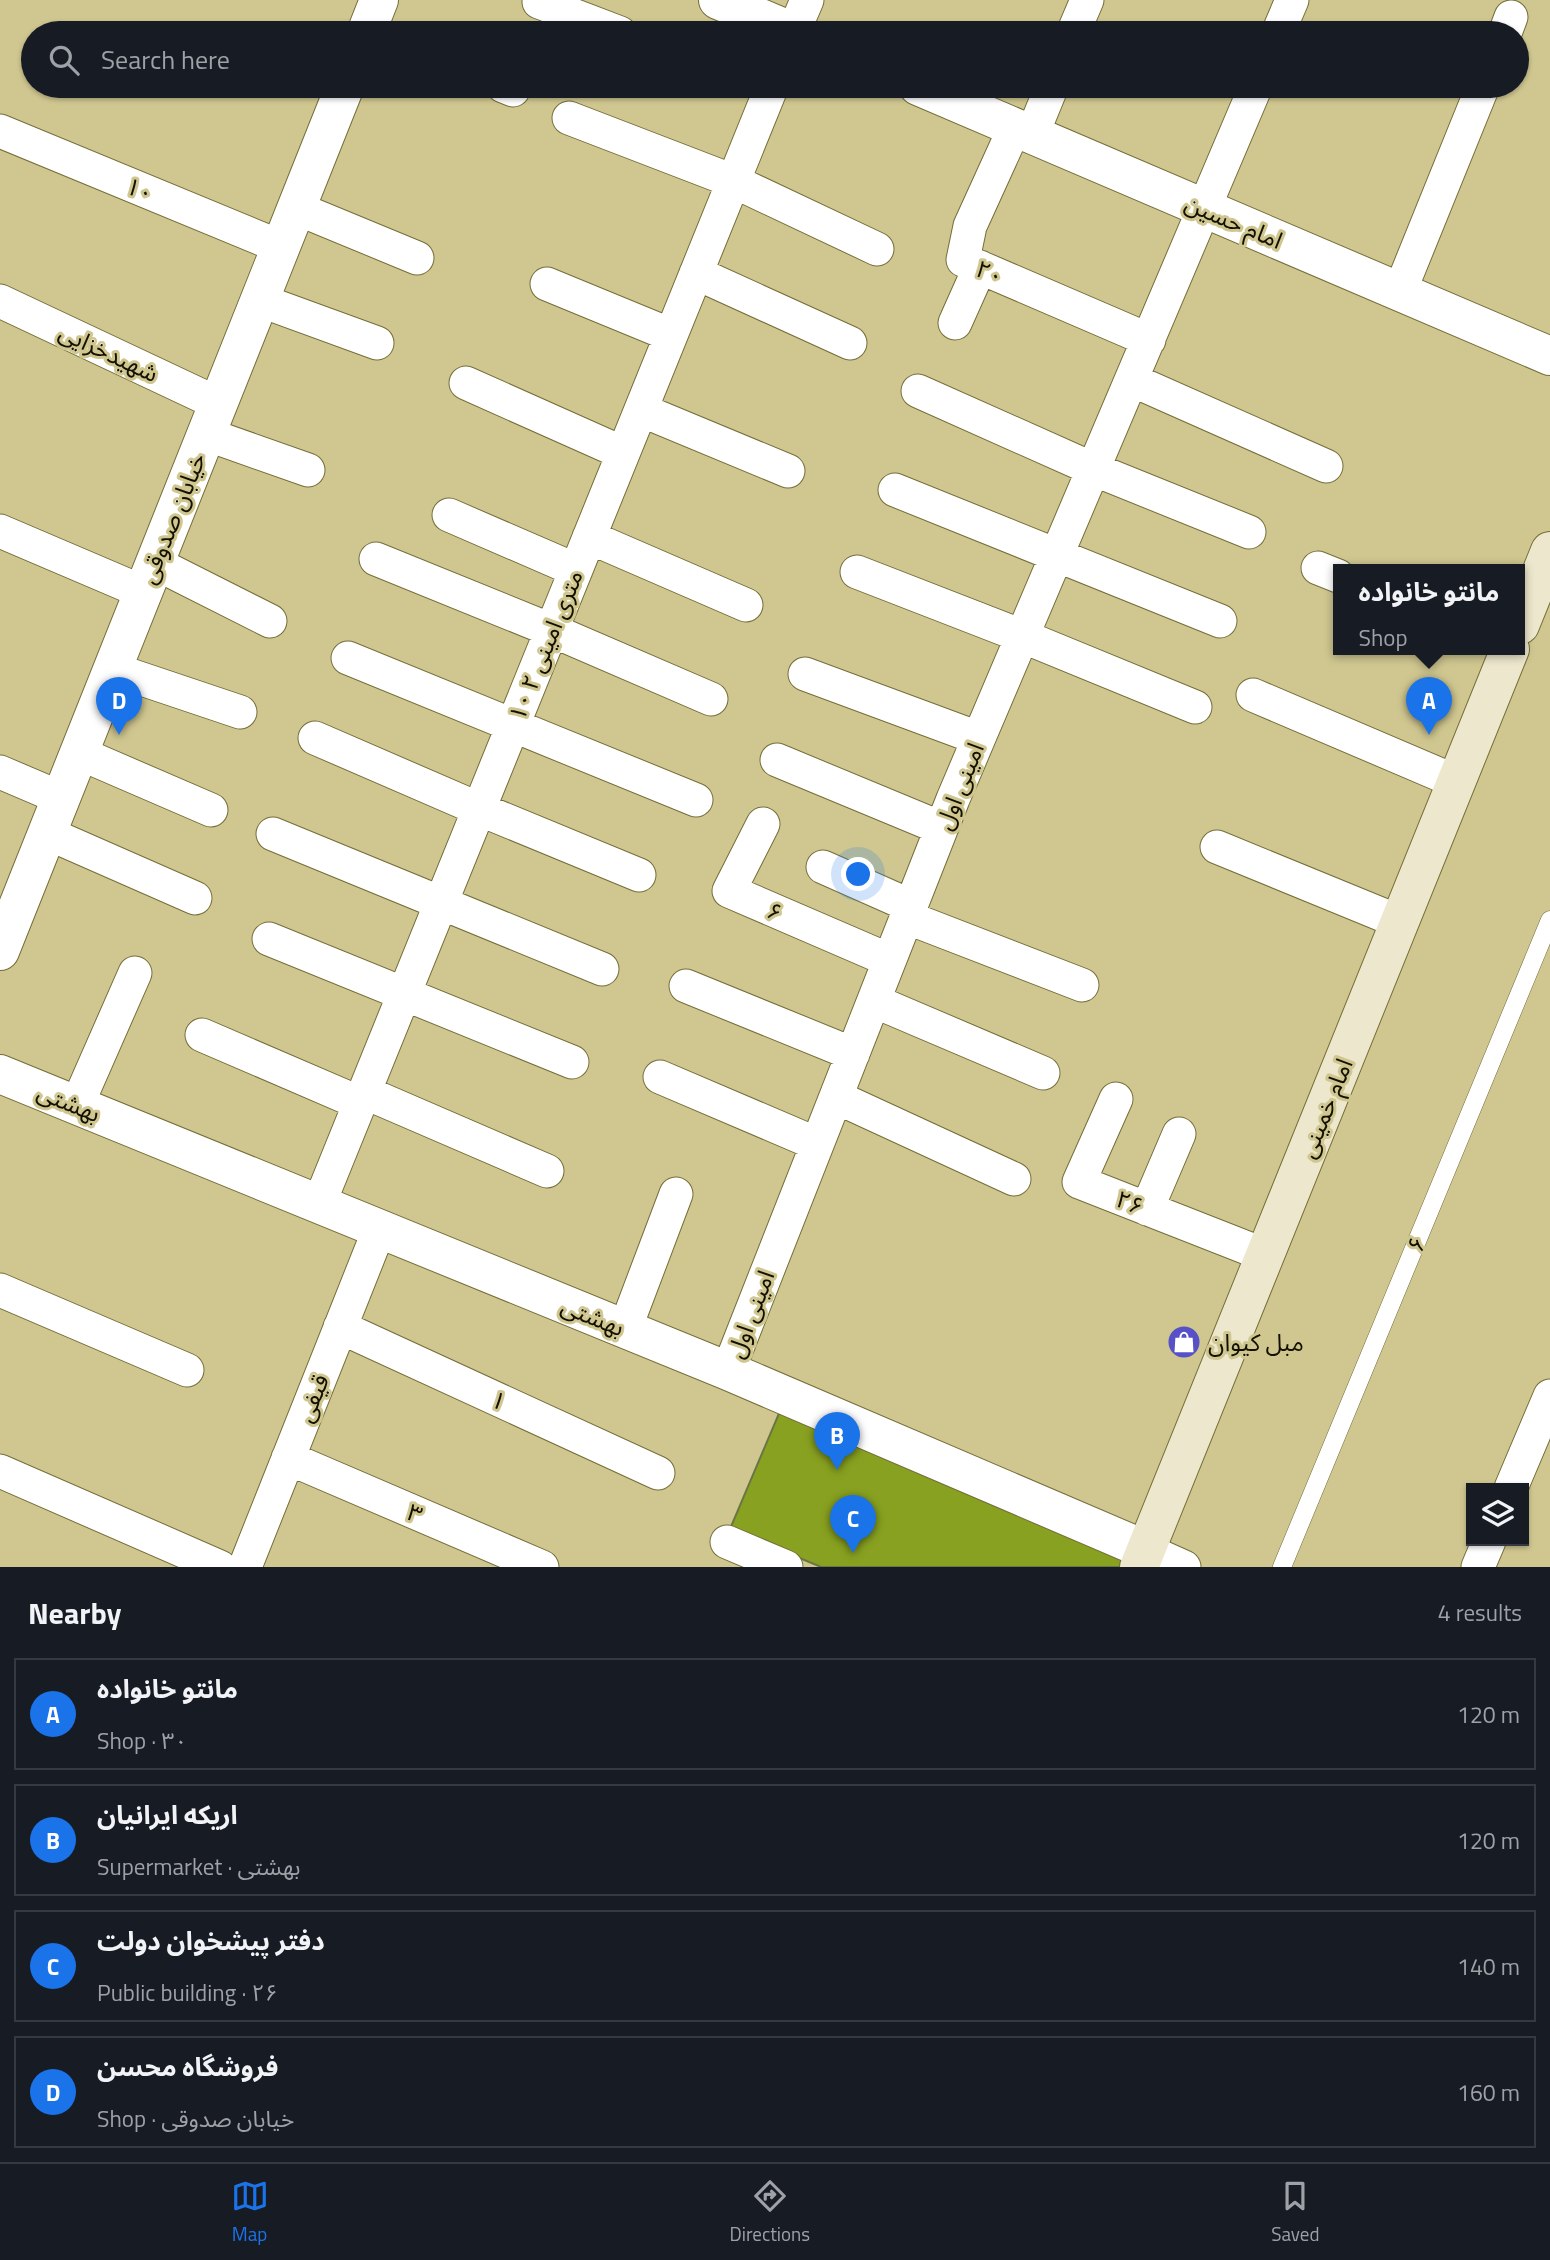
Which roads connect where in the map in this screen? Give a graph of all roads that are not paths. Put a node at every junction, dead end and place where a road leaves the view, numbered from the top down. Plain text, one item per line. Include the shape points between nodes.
1 (718, 0) edge
2 (807, 0) edge
3 (1087, 0) edge
4 (1292, 0) edge
5 (539, 2) dead end
6 (589, 21) edge
7 (766, 21) edge
8 (799, 21) edge
9 (1078, 21) edge
10 (1283, 21) edge
11 (340, 98) edge
12 (762, 98) edge
13 (946, 98) edge
14 (1044, 98) edge
15 (1251, 98) edge
16 (1478, 98) edge
17 (569, 118) dead end
18 (0, 131) edge
19 (1023, 131) junction
20 (733, 181) junction
21 (296, 208) junction
22 (1205, 208) junction
23 (281, 247) junction
24 (877, 248) dead end
25 (418, 258) dead end
26 (979, 268) junction
27 (696, 273) junction
28 (547, 284) dead end
29 (1400, 291) junction
30 (260, 300) junction
31 (0, 301) edge
32 (955, 323) dead end
33 (671, 335) junction
34 (1149, 340) junction
35 (377, 343) dead end
36 (850, 343) dead end
37 (1550, 356) edge
38 (1132, 380) junction
39 (466, 383) dead end
40 (918, 391) dead end
41 (641, 410) junction
42 (212, 419) junction
43 (623, 453) junction
44 (1326, 466) dead end
45 (1093, 469) junction
46 (308, 470) dead end
47 (788, 471) dead end
48 (895, 491) dead end
49 (449, 515) dead end
50 (0, 531) edge
51 (1249, 532) dead end
52 (589, 537) junction
53 (1550, 551) edge
54 (1057, 554) junction
55 (376, 559) dead end
56 (576, 570) junction
57 (857, 572) dead end
58 (149, 577) junction
59 (746, 605) dead end
60 (1525, 611) edge
61 (270, 621) dead end
62 (1220, 621) dead end
63 (551, 630) junction
64 (1023, 636) junction
65 (1507, 655) edge
66 (348, 658) dead end
67 (112, 669) junction
68 (805, 674) dead end
69 (1253, 695) dead end
70 (711, 699) dead end
71 (1195, 707) dead end
72 (240, 712) dead end
73 (513, 725) junction
74 (315, 737) dead end
75 (978, 738) junction
76 (79, 753) junction
77 (777, 760) dead end
78 (0, 772) edge
79 (1457, 782) junction
80 (61, 798) junction
81 (696, 800) dead end
82 (479, 809) junction
83 (211, 810) dead end
84 (763, 824) dead end
85 (942, 828) junction
86 (47, 833) junction
87 (273, 834) dead end
88 (1217, 847) dead end
89 (823, 867) dead end
90 (639, 875) dead end
91 (195, 898) dead end
92 (441, 903) junction
93 (909, 912) junction
94 (1550, 920) edge
95 (1400, 922) junction
96 (269, 939) dead end
97 (0, 951) edge
98 (889, 960) junction
99 (602, 968) dead end
100 (135, 973) dead end
101 (1082, 985) dead end
102 (686, 986) dead end
103 (405, 992) junction
104 (874, 1000) junction
105 (202, 1035) dead end
106 (853, 1054) junction
107 (572, 1062) dead end
108 (1043, 1073) dead end
109 (0, 1074) edge
110 (660, 1077) dead end
111 (362, 1097) junction
112 (836, 1097) junction
113 (1116, 1099) dead end
114 (78, 1105) junction
115 (1179, 1134) dead end
116 (817, 1143) junction
117 (547, 1171) dead end
118 (1014, 1179) dead end
119 (676, 1195) dead end
120 (319, 1205) junction
121 (1147, 1209) junction
122 (379, 1230) junction
123 (1265, 1255) junction
124 (0, 1290) edge
125 (340, 1327) junction
126 (625, 1329) junction
127 (187, 1370) dead end
128 (728, 1371) junction
129 (1550, 1396) edge
130 (288, 1458) junction
131 (0, 1471) edge
132 (658, 1473) dead end
133 (1513, 1483) edge
134 (727, 1542) dead end
135 (1487, 1546) edge
136 (1143, 1558) edge
137 (220, 1567) edge
138 (245, 1567) edge
139 (542, 1567) edge
140 (786, 1567) edge
141 (1184, 1567) edge
142 (1282, 1567) edge
143 (1478, 1567) edge

1 - 7 street
2 - 8 street
3 - 9 street
4 - 10 street
5 - 6 street
11 - 21 street, خیابان صدوقی
12 - 20 street, ۱۰ متری امینی ۲
13 - 19 street, امام حسین
14 - 19 street
15 - 22 street, امینی اول
16 - 29 street
17 - 20 street
18 - 23 street, ۱۰
19 - 22 street, امام حسین
19 - 26 street, ۲۰ via 970,226 963,260
20 - 24 street
20 - 27 street, ۱۰ متری امینی ۲
21 - 23 street, خیابان صدوقی
21 - 25 street
22 - 29 street, امام حسین
22 - 34 street, امینی اول
23 - 30 street, خیابان صدوقی
26 - 32 street
26 - 34 street, ۲۰
27 - 33 street, ۱۰ متری امینی ۲
27 - 36 street
28 - 33 street
29 - 37 street, امام حسین
30 - 35 street
30 - 42 street, خیابان صدوقی
31 - 42 street, شهیدخزایی
33 - 41 street, ۱۰ متری امینی ۲
34 - 38 street, امینی اول
38 - 44 street
38 - 45 street, امینی اول
39 - 43 street
40 - 45 street
41 - 43 street, ۱۰ متری امینی ۲
41 - 47 street
42 - 46 street, شهیدخزایی
42 - 58 street, خیابان صدوقی
43 - 52 street, ۱۰ متری امینی ۲
45 - 51 street
45 - 54 street, امینی اول
48 - 54 street
49 - 56 street
50 - 58 street
52 - 56 street, ۱۰ متری امینی ۲
52 - 59 street
53 - 60 main road, امام خمینی
54 - 62 street
54 - 64 street, امینی اول
55 - 63 street
56 - 63 street, ۱۰ متری امینی ۲
57 - 64 street
58 - 61 street
58 - 67 street, خیابان صدوقی
63 - 70 street
63 - 73 street, ۱۰ متری امینی ۲
64 - 71 street
64 - 75 street, امینی اول
65 - 79 main road, امام خمینی
66 - 73 street
67 - 72 street
67 - 76 street, خیابان صدوقی
68 - 75 street
69 - 79 street
73 - 81 street
73 - 82 street, ۱۰ متری امینی ۲
74 - 82 street
75 - 85 street, امینی اول
76 - 80 street, خیابان صدوقی
76 - 83 street
77 - 85 street
78 - 80 street
79 - 95 main road, امام خمینی
80 - 86 street, خیابان صدوقی
82 - 90 street
82 - 92 street, ۱۰ متری امینی ۲
84 - 98 street, ۶ via 729,891
85 - 93 street, امینی اول
86 - 91 street
86 - 97 street, خیابان صدوقی
87 - 92 street
88 - 95 street
89 - 93 street
92 - 99 street
92 - 103 street, ۱۰ متری امینی ۲
93 - 98 street, امینی اول
93 - 101 street
94 - 142 lane, ۶
95 - 123 main road, امام خمینی
96 - 103 street
98 - 104 street, امینی اول
100 - 114 street
102 - 106 street
103 - 107 street
103 - 111 street, ۱۰ متری امینی ۲
104 - 106 street, امینی اول
104 - 108 street
105 - 111 street
106 - 112 street, امینی اول
109 - 114 street, بهشتی
110 - 116 street
111 - 117 street
111 - 120 street, ۱۰ متری امینی ۲
112 - 116 street, امینی اول
112 - 118 street
113 - 121 street, ۲۶ via 1079,1182
114 - 120 street, بهشتی
115 - 121 street
116 - 128 street, امینی اول
119 - 126 street
120 - 122 street, بهشتی
121 - 123 street, ۲۶
122 - 125 street, قیفی
122 - 126 street, بهشتی
123 - 136 main road, امام خمینی
124 - 127 street
125 - 130 street, قیفی
125 - 132 street, ۱
126 - 128 street, بهشتی
128 - 136 street, بهشتی
129 - 133 street
130 - 138 street, قیفی
130 - 139 street, ۳
131 - 137 street
134 - 140 street
135 - 143 street
136 - 141 street, بهشتی

